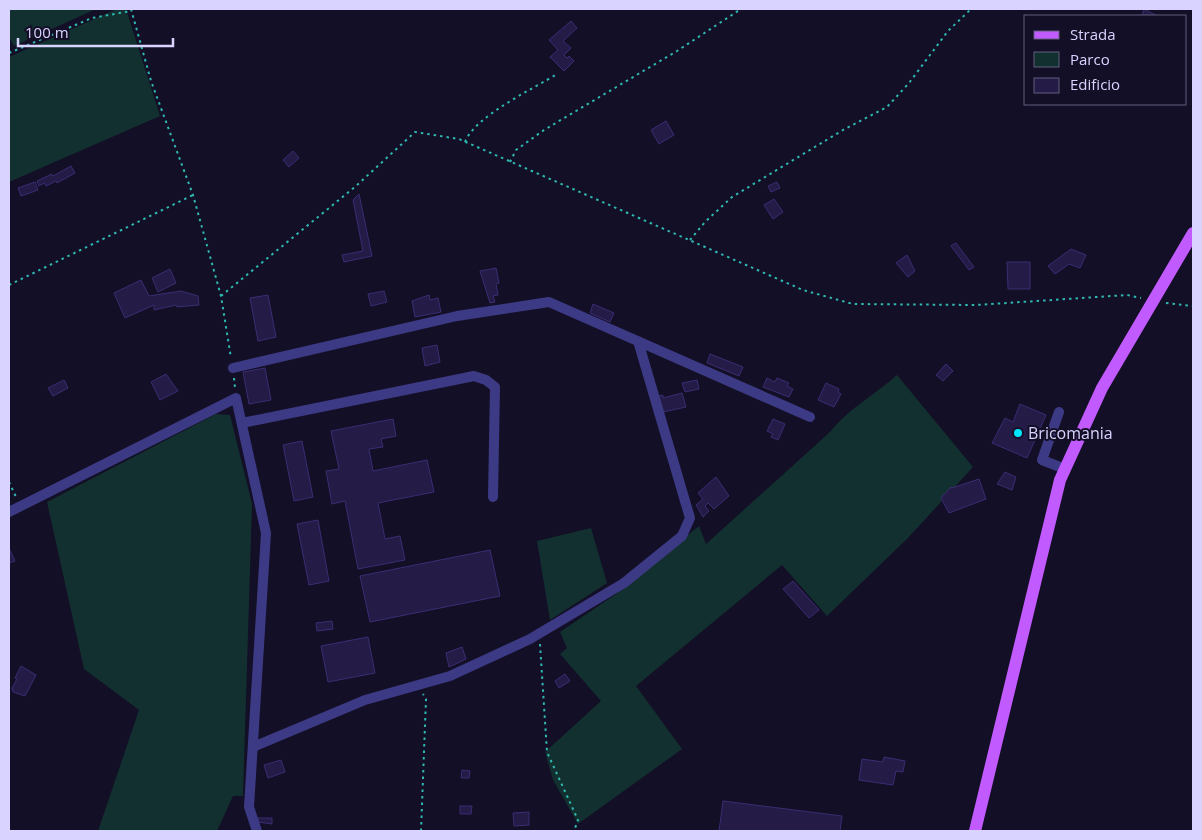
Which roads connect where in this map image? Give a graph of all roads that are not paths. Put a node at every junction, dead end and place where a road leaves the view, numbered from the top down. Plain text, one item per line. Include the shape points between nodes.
1 (1193, 233) edge
2 (638, 341) junction
3 (233, 368) road end
4 (1059, 412) dead end
5 (810, 416) dead end
6 (242, 424) junction
7 (1065, 469) junction
8 (493, 496) dead end
9 (9, 512) edge
10 (253, 747) junction
11 (257, 831) edge
12 (975, 831) edge

1 - 7 main road via 1102,388
2 - 3 street via 549,302 457,316
2 - 5 street
2 - 10 street via 690,518 682,536 624,583 539,634 450,676 366,700
4 - 7 street via 1042,460
6 - 8 street via 474,376 495,387
6 - 9 street via 236,398
6 - 10 street via 266,533
7 - 12 main road
10 - 11 street via 249,807

